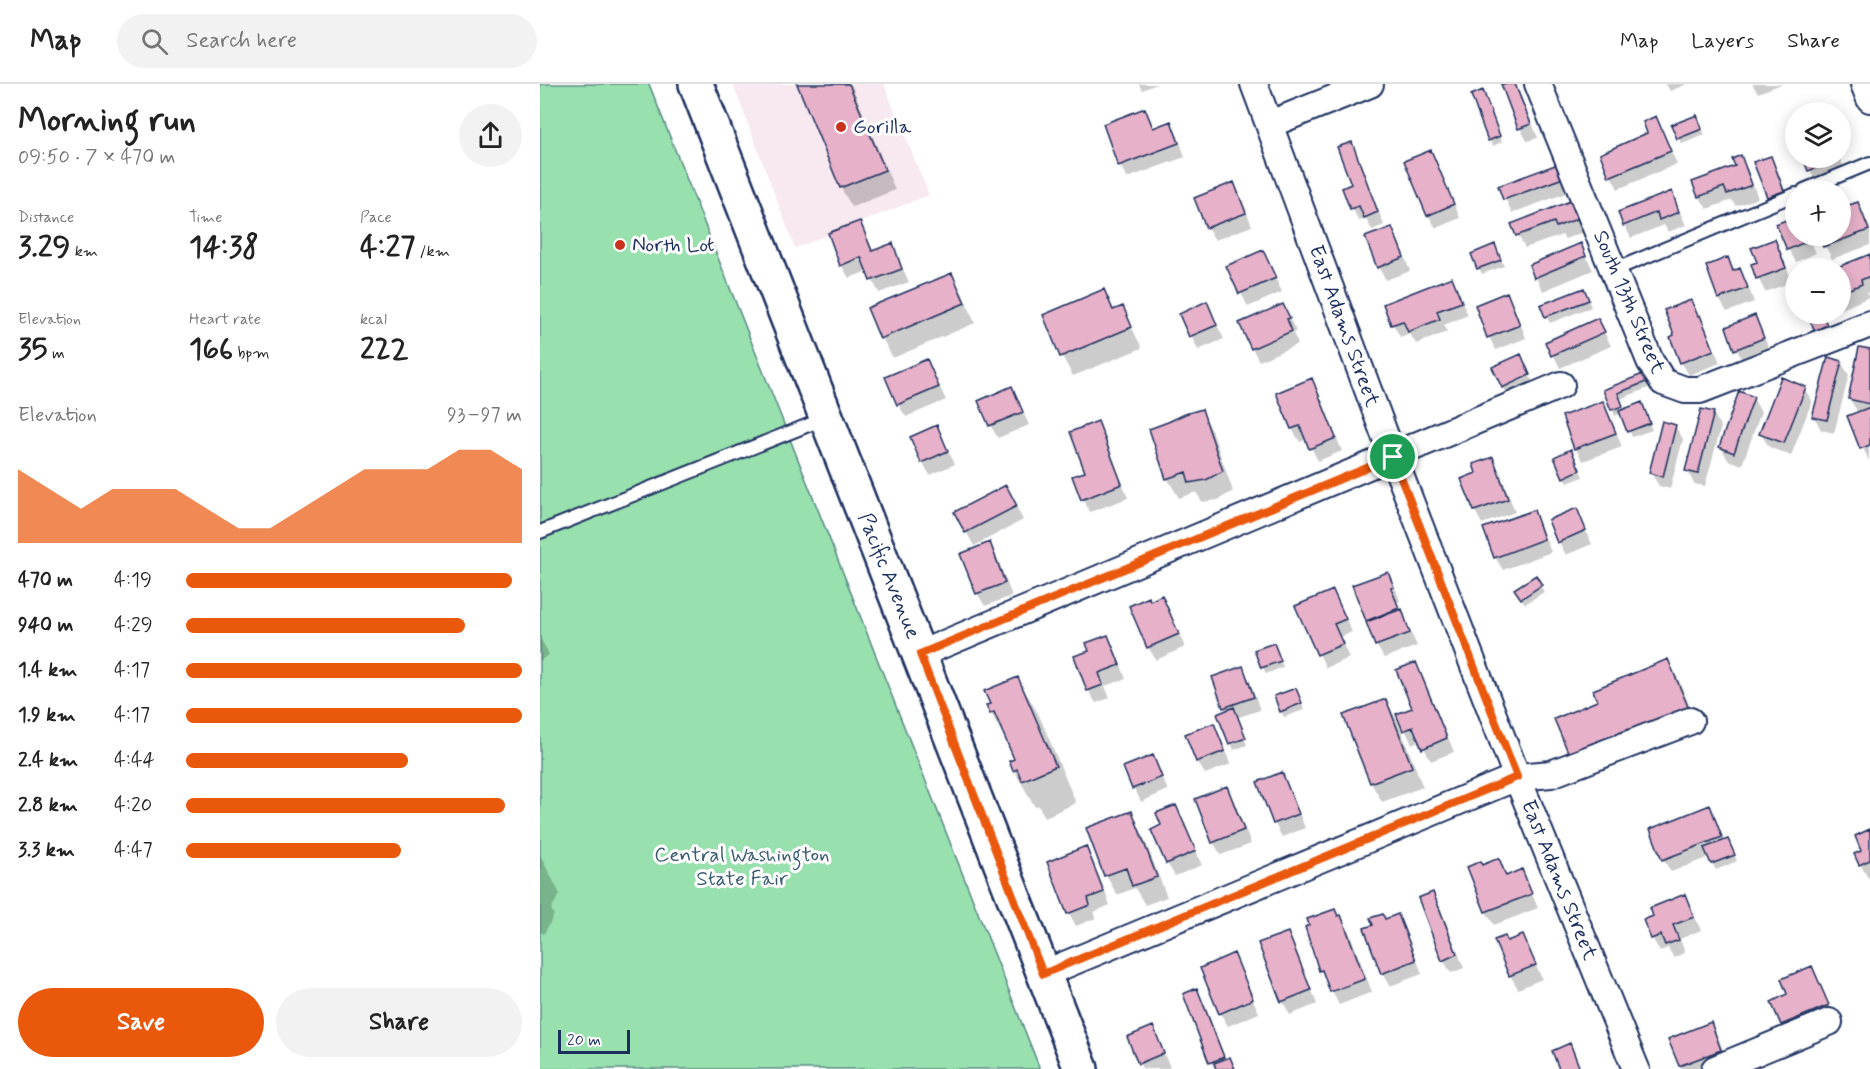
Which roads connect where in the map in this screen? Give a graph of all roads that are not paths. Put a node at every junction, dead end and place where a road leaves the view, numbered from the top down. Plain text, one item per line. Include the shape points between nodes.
1 (696, 84) edge
2 (1254, 84) edge
3 (1370, 84) edge
4 (1538, 84) edge
5 (1864, 84) edge
6 (1870, 99) edge
7 (1270, 124) junction
8 (1870, 163) edge
9 (1828, 180) edge
10 (1785, 199) edge
11 (1614, 270) junction
12 (1870, 324) edge
13 (1561, 386) dead end
14 (826, 418) junction
15 (1393, 457) junction
16 (540, 532) edge
17 (920, 654) junction
18 (1690, 721) dead end
19 (1517, 777) junction
20 (1043, 974) junction
21 (1829, 1022) dead end
22 (1081, 1069) edge
23 (1636, 1069) edge
24 (1715, 1069) edge

1 - 14 street, Pacific Avenue
2 - 7 street, East Adams Street
3 - 7 street
4 - 11 street, South 13th Street
5 - 6 street
7 - 15 street, East Adams Street
8 - 9 lane
10 - 11 lane
11 - 12 street, South 13th Street via 1654,368 1663,382 1685,390 1700,390
13 - 15 street
14 - 16 lane
14 - 17 street, Pacific Avenue
15 - 17 street
15 - 19 street, East Adams Street
17 - 20 street, Pacific Avenue
18 - 19 street via 1551,774
19 - 20 street
19 - 23 street, East Adams Street
20 - 22 street, Pacific Avenue
21 - 24 street

